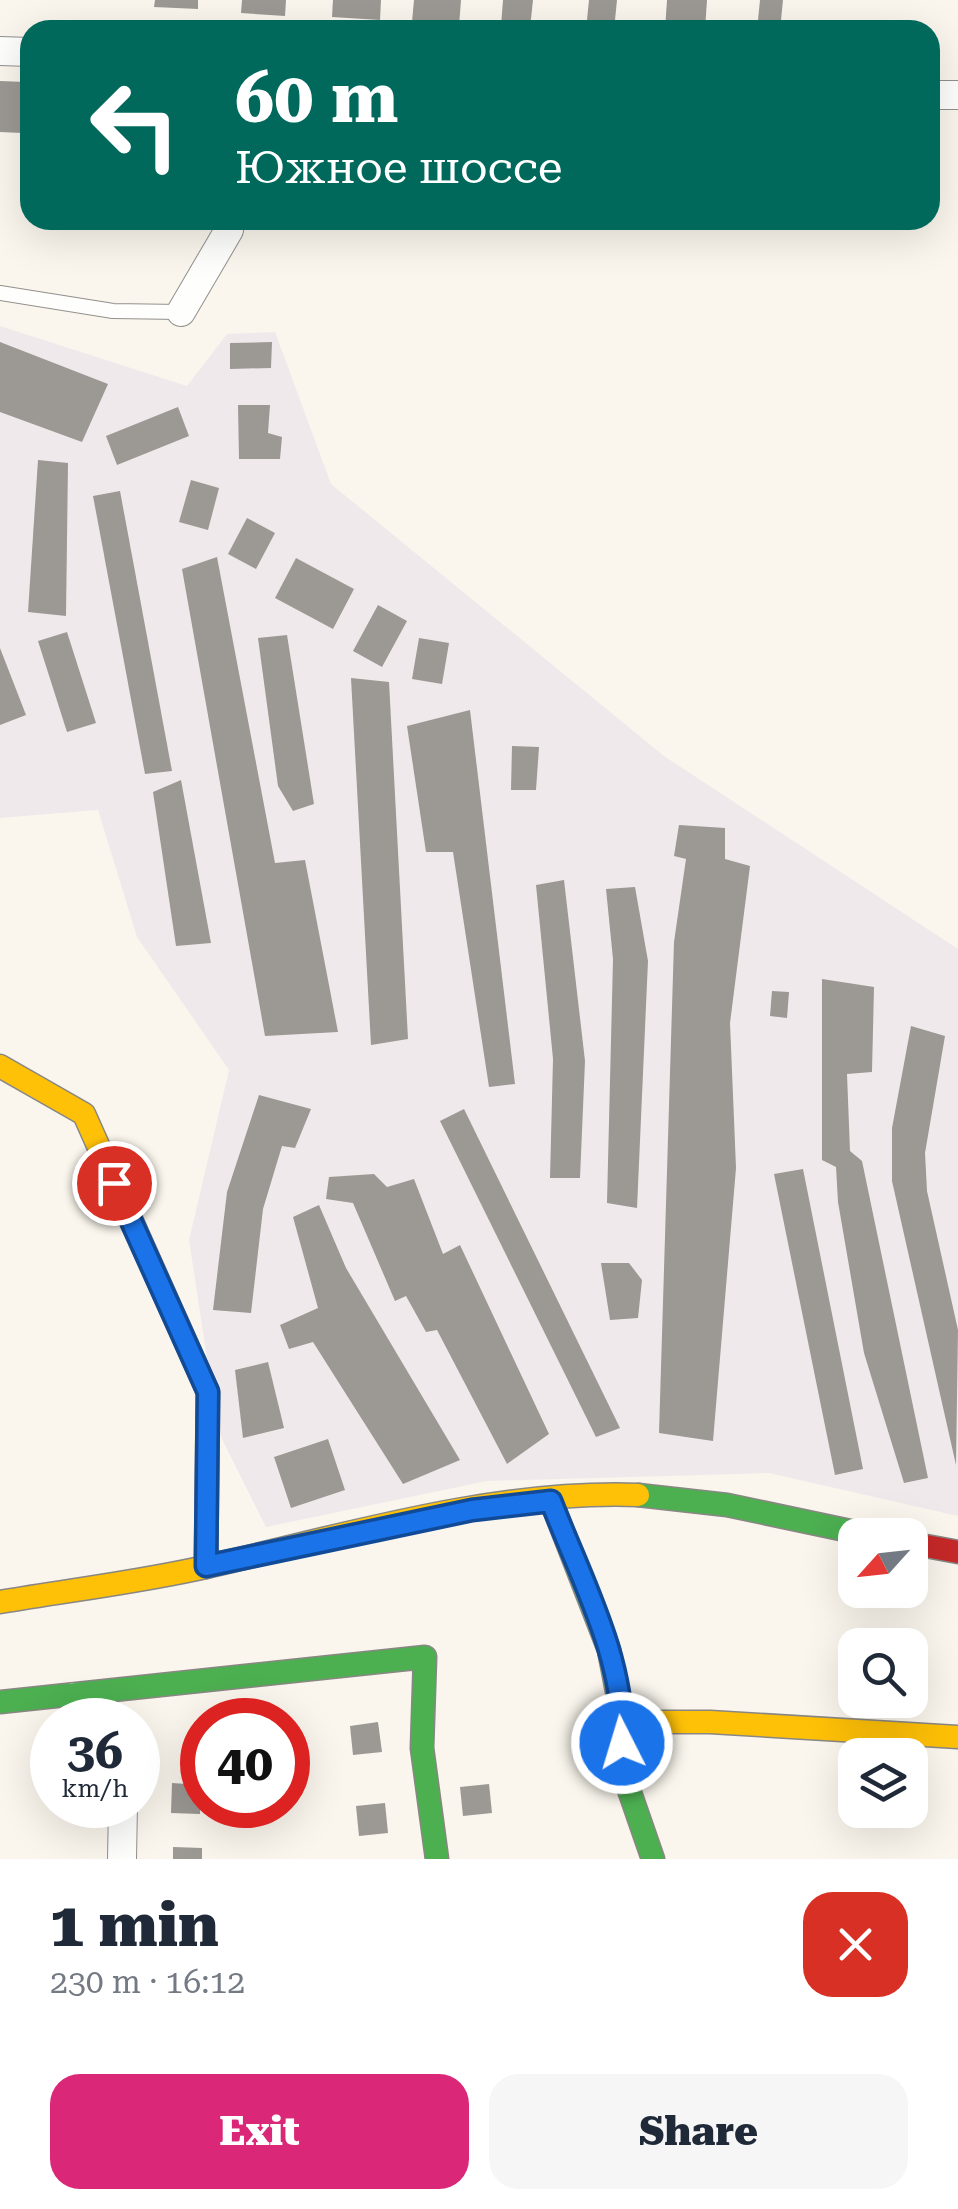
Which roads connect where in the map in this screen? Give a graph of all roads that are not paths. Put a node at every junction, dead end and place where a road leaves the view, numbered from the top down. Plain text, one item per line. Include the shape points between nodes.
1 (229, 230) edge
2 (0, 293) edge
3 (181, 312) joint
4 (0, 1066) edge
5 (551, 1501) junction
6 (838, 1528) edge
7 (928, 1546) edge
8 (958, 1552) edge
9 (206, 1566) junction
10 (0, 1602) edge
11 (148, 1698) edge
12 (0, 1702) edge
13 (30, 1704) edge
14 (623, 1722) junction
15 (958, 1737) edge
16 (123, 1828) edge
17 (122, 1859) edge
18 (437, 1859) edge
19 (653, 1859) edge

1 - 3 street
2 - 3 lane via 113,311
4 - 9 street via 84,1114 208,1392
5 - 6 street via 643,1496
5 - 9 street via 472,1510
5 - 14 street via 609,1650
7 - 8 street
9 - 10 street
11 - 18 street via 425,1657 422,1748
12 - 13 street
14 - 15 street
14 - 19 street via 620,1764
16 - 17 street

